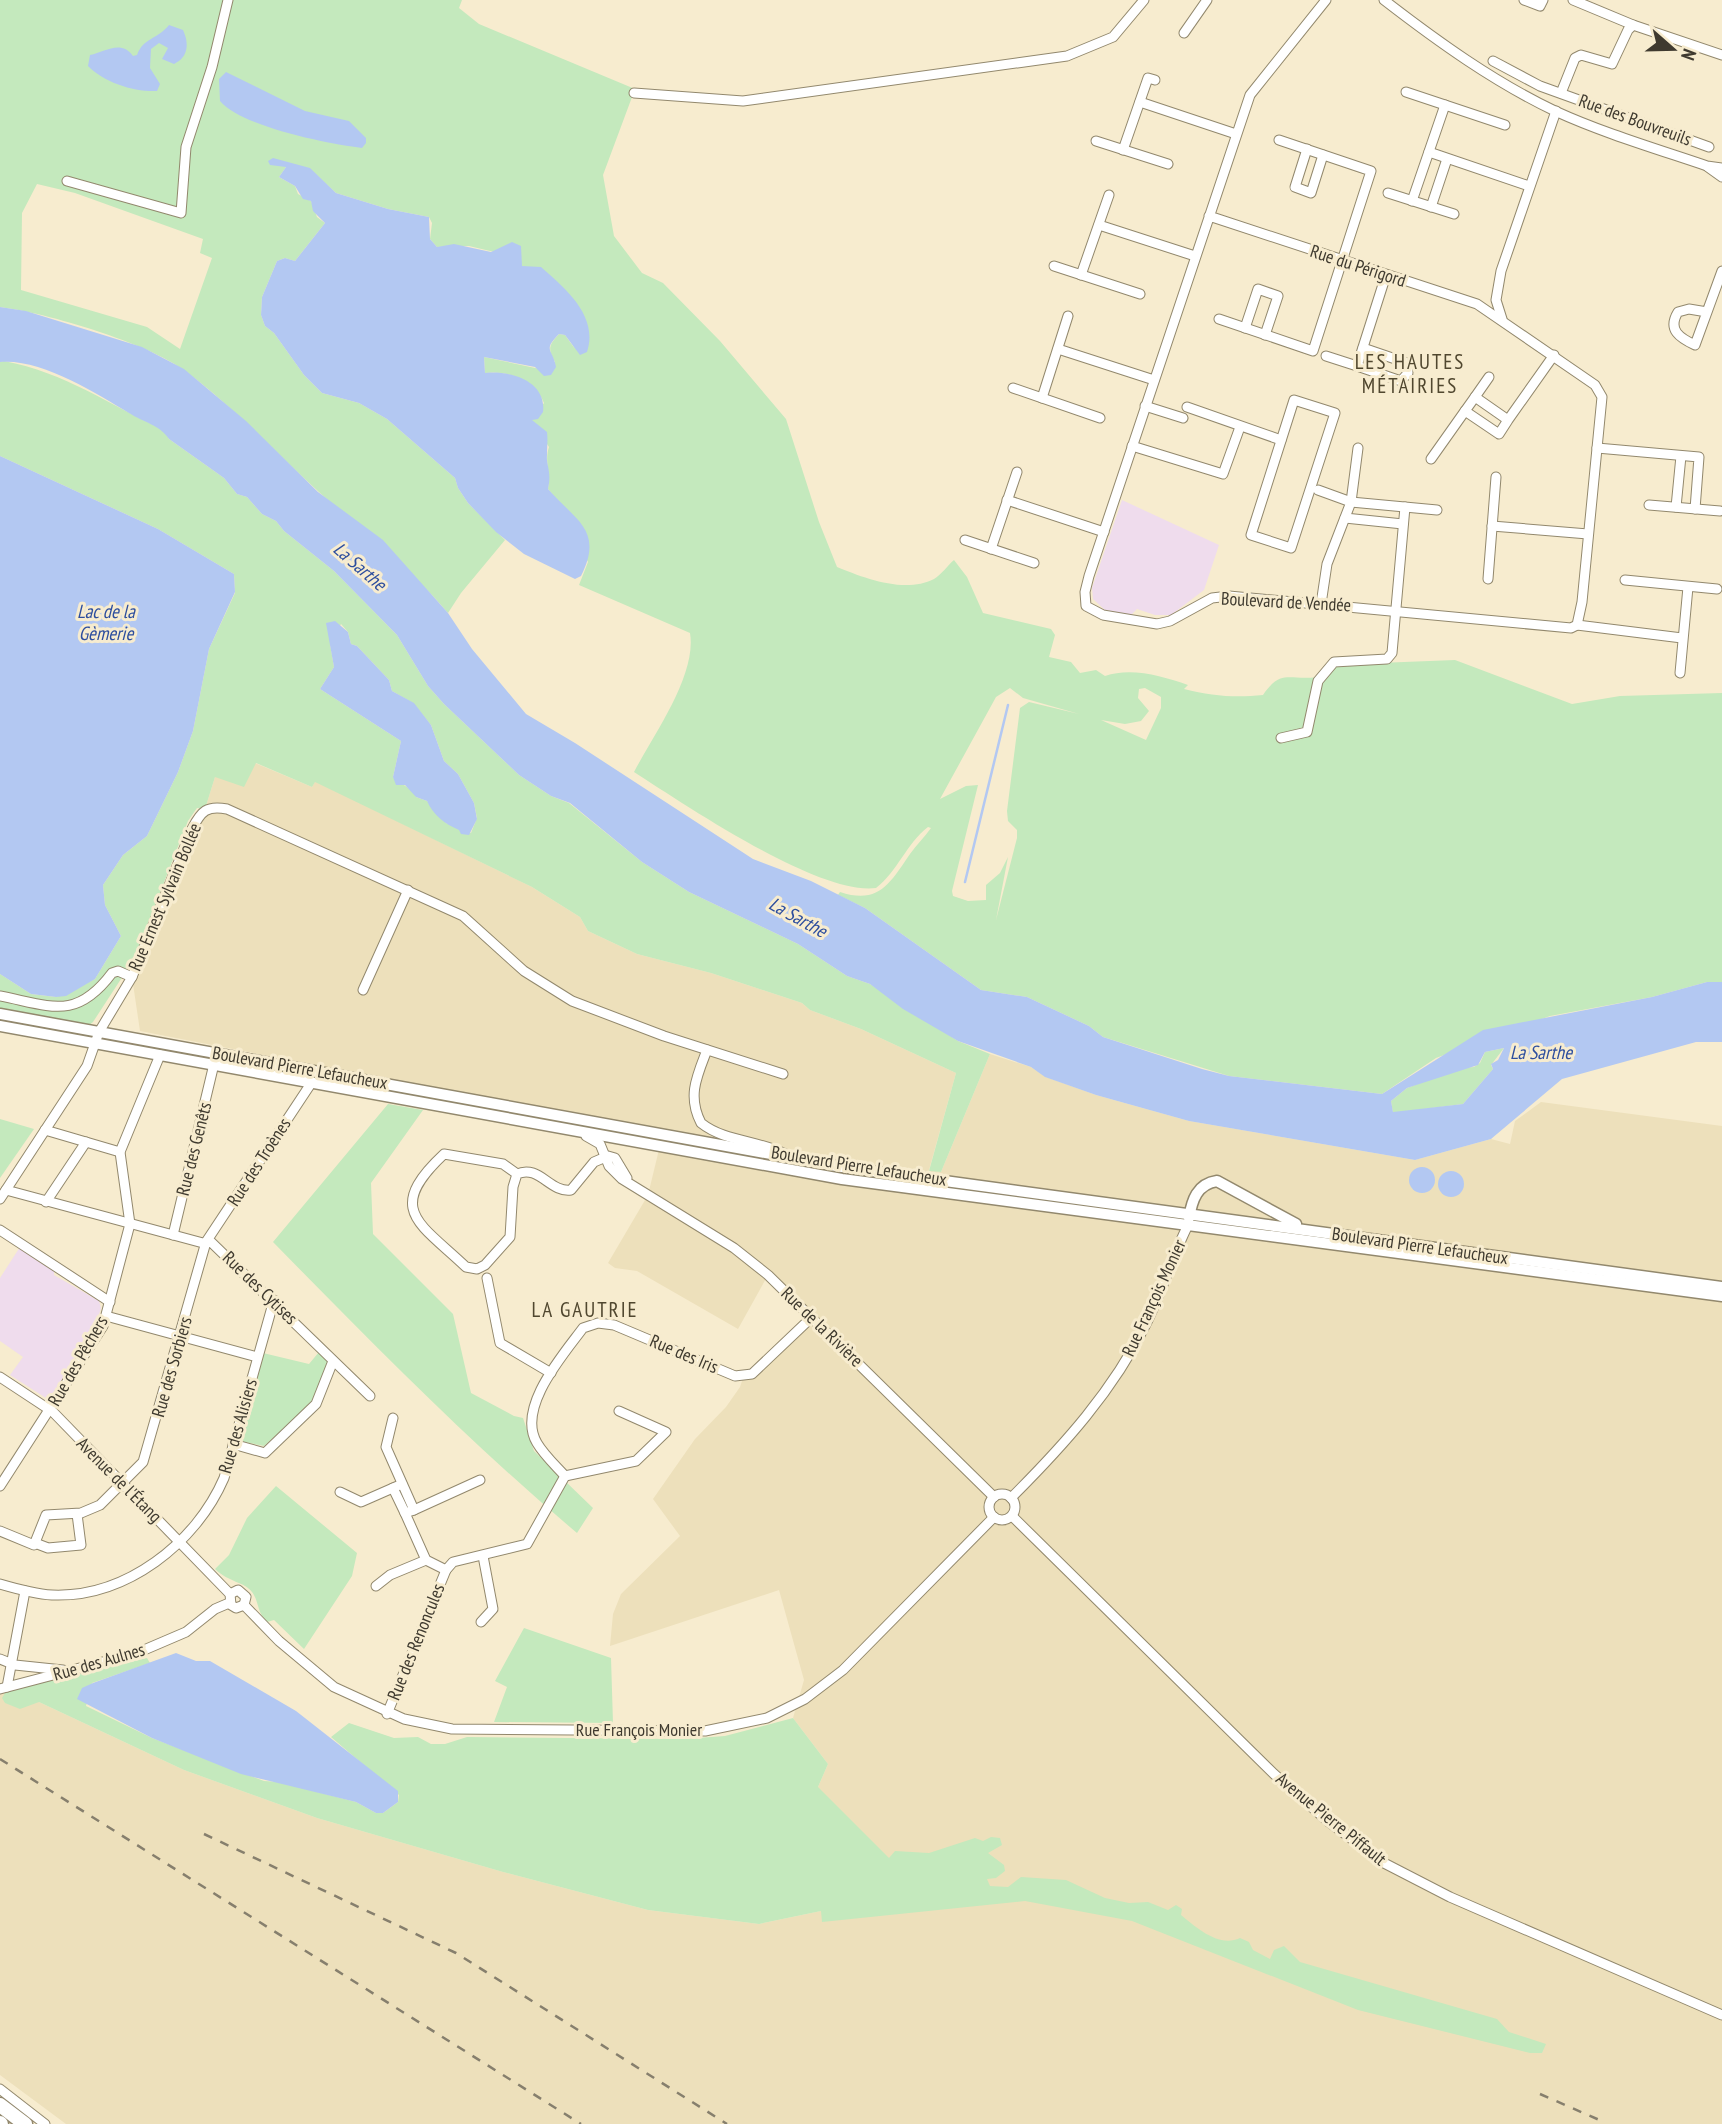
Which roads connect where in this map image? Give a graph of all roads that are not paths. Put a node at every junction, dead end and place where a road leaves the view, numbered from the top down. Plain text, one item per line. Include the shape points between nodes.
1 (228, 0) edge
2 (1144, 0) edge
3 (1207, 0) edge
4 (1326, 0) edge
5 (1384, 0) edge
6 (1524, 0) edge
7 (1544, 0) edge
8 (1573, 0) edge
9 (1633, 25) junction
10 (1184, 33) dead end
11 (1722, 55) edge
12 (1493, 61) dead end
13 (1155, 80) dead end
14 (1406, 92) dead end
15 (634, 93) dead end
16 (1561, 93) junction
17 (1140, 102) junction
18 (1445, 105) junction
19 (1556, 111) junction
20 (1505, 125) dead end
21 (1237, 134) junction
22 (1279, 140) dead end
23 (1096, 141) dead end
24 (1709, 147) dead end
25 (1307, 149) junction
26 (1124, 150) junction
27 (1429, 152) junction
28 (1324, 155) junction
29 (1447, 159) junction
30 (1168, 164) dead end
31 (1707, 166) junction
32 (1722, 168) edge
33 (1722, 177) edge
34 (67, 181) dead end
35 (1529, 186) junction
36 (1388, 193) dead end
37 (1108, 195) dead end
38 (1412, 201) junction
39 (1431, 207) junction
40 (1454, 215) dead end
41 (1209, 216) junction
42 (1098, 225) junction
43 (1195, 256) junction
44 (1344, 262) junction
45 (1054, 266) dead end
46 (1722, 271) edge
47 (1081, 275) junction
48 (1386, 275) junction
49 (1140, 294) dead end
50 (1707, 312) junction
51 (1068, 316) dead end
52 (1219, 319) dead end
53 (1504, 321) junction
54 (1245, 328) junction
55 (1265, 335) junction
56 (1058, 348) junction
57 (1363, 348) junction
58 (1554, 355) junction
59 (1326, 356) dead end
60 (1357, 366) junction
61 (1489, 377) dead end
62 (1154, 380) junction
63 (1013, 388) dead end
64 (1475, 397) junction
65 (1042, 398) junction
66 (1145, 406) junction
67 (1187, 407) dead end
68 (1465, 411) junction
69 (1100, 418) dead end
70 (1183, 418) dead end
71 (1508, 420) junction
72 (1240, 427) junction
73 (1282, 440) junction
74 (1132, 446) junction
75 (1358, 448) dead end
76 (1597, 448) junction
77 (1681, 456) junction
78 (1431, 459) dead end
79 (1017, 472) dead end
80 (1496, 477) dead end
81 (1318, 490) dead end
82 (1007, 500) junction
83 (1351, 502) junction
84 (1649, 505) dead end
85 (1405, 507) junction
86 (1676, 507) junction
87 (1695, 509) junction
88 (1437, 510) dead end
89 (1720, 511) dead end
90 (1345, 518) junction
91 (1403, 524) junction
92 (1492, 526) junction
93 (1104, 532) junction
94 (1588, 534) junction
95 (965, 540) dead end
96 (991, 549) junction
97 (1034, 563) dead end
98 (1488, 579) dead end
99 (1625, 580) dead end
100 (1688, 587) junction
101 (1717, 589) dead end
102 (1321, 604) junction
103 (1396, 610) junction
104 (1577, 625) junction
105 (1682, 638) junction
106 (1680, 673) dead end
107 (1281, 738) dead end
108 (408, 890) junction
109 (132, 977) junction
110 (363, 990) dead end
111 (0, 996) edge
112 (0, 1014) edge
113 (0, 1026) edge
114 (99, 1032) junction
115 (94, 1043) junction
116 (707, 1050) junction
117 (160, 1055) junction
118 (214, 1064) junction
119 (783, 1074) dead end
120 (312, 1082) junction
121 (548, 1124) junction
122 (46, 1130) junction
123 (86, 1142) junction
124 (120, 1152) junction
125 (787, 1155) junction
126 (605, 1158) junction
127 (517, 1174) junction
128 (3, 1194) edge
129 (47, 1202) junction
130 (1189, 1219) junction
131 (130, 1224) junction
132 (0, 1230) edge
133 (1315, 1232) junction
134 (173, 1235) junction
135 (206, 1242) junction
136 (487, 1278) dead end
137 (1722, 1287) edge
138 (1722, 1296) edge
139 (274, 1300) junction
140 (110, 1302) junction
141 (106, 1317) junction
142 (812, 1317) junction
143 (181, 1337) junction
144 (257, 1357) junction
145 (334, 1361) junction
146 (551, 1373) junction
147 (0, 1377) edge
148 (370, 1396) dead end
149 (50, 1410) junction
150 (618, 1410) dead end
151 (393, 1418) dead end
152 (233, 1444) junction
153 (565, 1476) junction
154 (480, 1480) dead end
155 (123, 1485) junction
156 (0, 1486) edge
157 (397, 1486) junction
158 (341, 1492) dead end
159 (994, 1497) junction
160 (1011, 1498) junction
161 (410, 1511) junction
162 (77, 1514) junction
163 (1012, 1516) junction
164 (994, 1517) junction
165 (0, 1531) edge
166 (179, 1541) junction
167 (35, 1544) junction
168 (483, 1556) junction
169 (426, 1560) junction
170 (446, 1570) junction
171 (0, 1584) edge
172 (376, 1586) dead end
173 (25, 1591) junction
174 (230, 1598) junction
175 (244, 1605) junction
176 (481, 1622) dead end
177 (0, 1659) edge
178 (12, 1664) junction
179 (72, 1671) junction
180 (4, 1688) edge
181 (387, 1714) junction
182 (1722, 2015) edge
183 (0, 2089) edge
184 (5, 2101) edge
185 (25, 2124) edge
186 (45, 2124) edge

1 - 34 street via 187,147 181,213
2 - 15 street via 1113,37 1067,56 743,101
3 - 10 street
4 - 21 street, Boulevard de Vendée via 1250,95
5 - 19 street via 1509,86
6 - 7 street via 1541,6
8 - 9 street
9 - 11 street
9 - 16 street via 1612,64 1581,55 1575,58
12 - 16 street, Rue des Bouvreuils
13 - 17 street via 1148,78
14 - 18 street
16 - 24 street, Rue des Bouvreuils
17 - 21 street
17 - 26 street
18 - 20 street
18 - 27 street
19 - 31 street
19 - 35 street
21 - 41 street, Boulevard de Vendée
22 - 25 street
23 - 26 street
25 - 28 street
25 - 28 street via 1295,187 1311,193
26 - 30 street
27 - 29 street
27 - 38 street
28 - 44 street via 1372,172
29 - 35 street
29 - 39 street
31 - 32 street
31 - 33 street
35 - 53 street via 1497,287 1497,310
36 - 38 street
37 - 42 street
38 - 39 street
39 - 40 street
41 - 43 street, Boulevard de Vendée
41 - 44 street, Rue du Périgord
42 - 43 street
42 - 47 street
43 - 62 street, Boulevard de Vendée
44 - 48 street, Rue du Périgord
44 - 55 street via 1313,351
45 - 47 street
46 - 50 street
47 - 49 street
48 - 53 street, Rue du Périgord via 1477,304
48 - 57 street
50 - 50 street via 1695,345 1680,338 1673,320 1678,312
51 - 56 street
52 - 54 street
53 - 58 street
54 - 55 street
54 - 55 street via 1258,289 1278,296
56 - 62 street
56 - 65 street
57 - 60 street
57 - 60 street via 1407,363 1408,373 1401,381
58 - 71 street
58 - 76 street via 1600,392
59 - 60 street
61 - 64 street
62 - 66 street, Boulevard de Vendée
63 - 65 street
64 - 68 street
64 - 71 street
65 - 69 street
66 - 70 street
66 - 74 street, Boulevard de Vendée
67 - 72 street
68 - 71 street via 1499,434
68 - 78 street
72 - 73 street
72 - 74 street via 1223,474
73 - 73 street via 1251,535 1291,548 1335,413 1294,400
74 - 93 street, Boulevard de Vendée
75 - 83 street
76 - 77 street
76 - 94 street
77 - 86 street
77 - 87 street via 1699,457
79 - 82 street
80 - 92 street
81 - 83 street
82 - 93 street
82 - 96 street
83 - 85 street
83 - 90 street
84 - 86 street
85 - 88 street
85 - 91 street
86 - 87 street
87 - 89 street
90 - 91 street
90 - 102 street via 1327,564
91 - 103 street
92 - 94 street
92 - 98 street
93 - 102 street, Boulevard de Vendée via 1085,592 1086,606 1103,615 1163,623 1212,598 1229,596
94 - 104 street
95 - 96 street
96 - 97 street
99 - 100 street
100 - 101 street
100 - 105 street
102 - 103 street, Boulevard de Vendée
103 - 104 street, Boulevard de Vendée
103 - 107 street via 1394,648 1387,659 1335,662 1318,681 1307,732
104 - 105 street, Boulevard de Vendée
105 - 106 street
108 - 109 street, Rue Ernest Sylvain Bollée via 213,806 205,809 192,829
108 - 110 street
108 - 116 street, Rue Ernest Sylvain Bollée via 463,916 524,971 572,1001
109 - 111 street via 112,973 87,1000 64,1007
109 - 114 street, Rue Ernest Sylvain Bollée
112 - 114 main road, Boulevard Pierre Lefaucheux
113 - 115 main road, Boulevard Pierre Lefaucheux
114 - 115 street, Rue Ernest Sylvain Bollée
114 - 125 main road, Boulevard Pierre Lefaucheux
115 - 117 main road, Boulevard Pierre Lefaucheux
115 - 122 street, Rue Ernest Sylvain Bollée via 87,1066
116 - 119 street, Rue Ernest Sylvain Bollée
116 - 125 street via 693,1087 701,1123 731,1138
117 - 118 main road, Boulevard Pierre Lefaucheux
117 - 124 street
118 - 120 main road, Boulevard Pierre Lefaucheux
118 - 134 street, Rue des Genêts
120 - 121 main road, Boulevard Pierre Lefaucheux
120 - 135 street, Rue des Troènes
121 - 126 street, Rue de la Rivière via 596,1140
121 - 130 main road, Boulevard Pierre Lefaucheux via 842,1178
122 - 123 street
122 - 128 street, Rue Ernest Sylvain Bollée
123 - 124 street
123 - 129 street
124 - 131 street
125 - 130 main road, Boulevard Pierre Lefaucheux
126 - 127 street via 587,1168 571,1190 562,1191 533,1171
126 - 142 street, Rue de la Rivière via 615,1158 630,1182 733,1248
127 - 127 street via 510,1237 477,1269 466,1267 416,1219 411,1208 413,1195 444,1154 503,1164
128 - 129 street, Rue des Cytises
129 - 131 street, Rue des Cytises
130 - 133 main road, Boulevard Pierre Lefaucheux
130 - 133 main road via 1198,1190 1217,1181
130 - 138 main road, Boulevard Pierre Lefaucheux
130 - 160 street, Rue François Monier via 1145,1326 1111,1384 1071,1436
131 - 134 street, Rue des Cytises
131 - 140 street, Rue des Pêchers
132 - 140 street
133 - 137 main road, Boulevard Pierre Lefaucheux
134 - 135 street, Rue des Cytises
135 - 139 street, Rue des Cytises
135 - 143 street, Rue des Sorbiers
136 - 146 street via 500,1343
139 - 144 street, Rue des Alisiers
139 - 145 street, Rue des Cytises
140 - 141 street, Rue des Pêchers
141 - 143 street
141 - 149 street, Rue des Pêchers
142 - 146 street, Rue des Iris via 752,1374 735,1376 598,1322 583,1328
142 - 159 street, Rue de la Rivière
143 - 144 street
143 - 155 street, Rue des Sorbiers via 143,1462
144 - 152 street, Rue des Alisiers
145 - 148 street, Rue des Cytises
145 - 152 street via 316,1404 265,1453
146 - 153 street, Rue des Iris via 533,1408 533,1431 536,1442
147 - 149 street, Avenue de l'Étang
149 - 155 street, Avenue de l'Étang
149 - 156 street, Rue des Pêchers
150 - 153 street via 666,1432 636,1461
151 - 157 street via 386,1447
152 - 166 street, Rue des Alisiers via 212,1502
153 - 168 street, Rue des Renoncules via 527,1544
154 - 161 street
155 - 162 street, Rue des Sorbiers via 100,1505
155 - 166 street, Avenue de l'Étang
157 - 158 street via 361,1502
157 - 161 street
159 - 160 street via 1003,1494
159 - 164 street via 989,1508
160 - 163 street via 1016,1508
161 - 169 street
162 - 167 street, Rue des Sorbiers via 46,1515
162 - 167 street via 81,1545
163 - 164 street via 1004,1520
163 - 182 street, Avenue Pierre Piffault via 1275,1774 1384,1863 1450,1897
164 - 181 street, Rue François Monier via 843,1670 805,1699 767,1717 705,1731 521,1730 452,1729
165 - 167 street
166 - 173 street, Rue des Alisiers via 144,1571 96,1590 51,1595
166 - 174 street, Avenue de l'Étang
168 - 170 street, Rue des Renoncules via 453,1562
168 - 176 street via 493,1609
169 - 170 street
169 - 172 street
170 - 181 street, Rue des Renoncules
171 - 173 street, Rue des Alisiers
173 - 178 street
174 - 175 street via 236,1608
174 - 175 street, Avenue de l'Étang via 235,1590 243,1592
174 - 179 street, Rue des Aulnes via 186,1632 137,1653
175 - 181 street, Rue François Monier via 314,1672
177 - 178 street
178 - 179 street
178 - 180 street
179 - 180 street, Rue des Aulnes
183 - 184 street
184 - 185 highway
184 - 186 street

